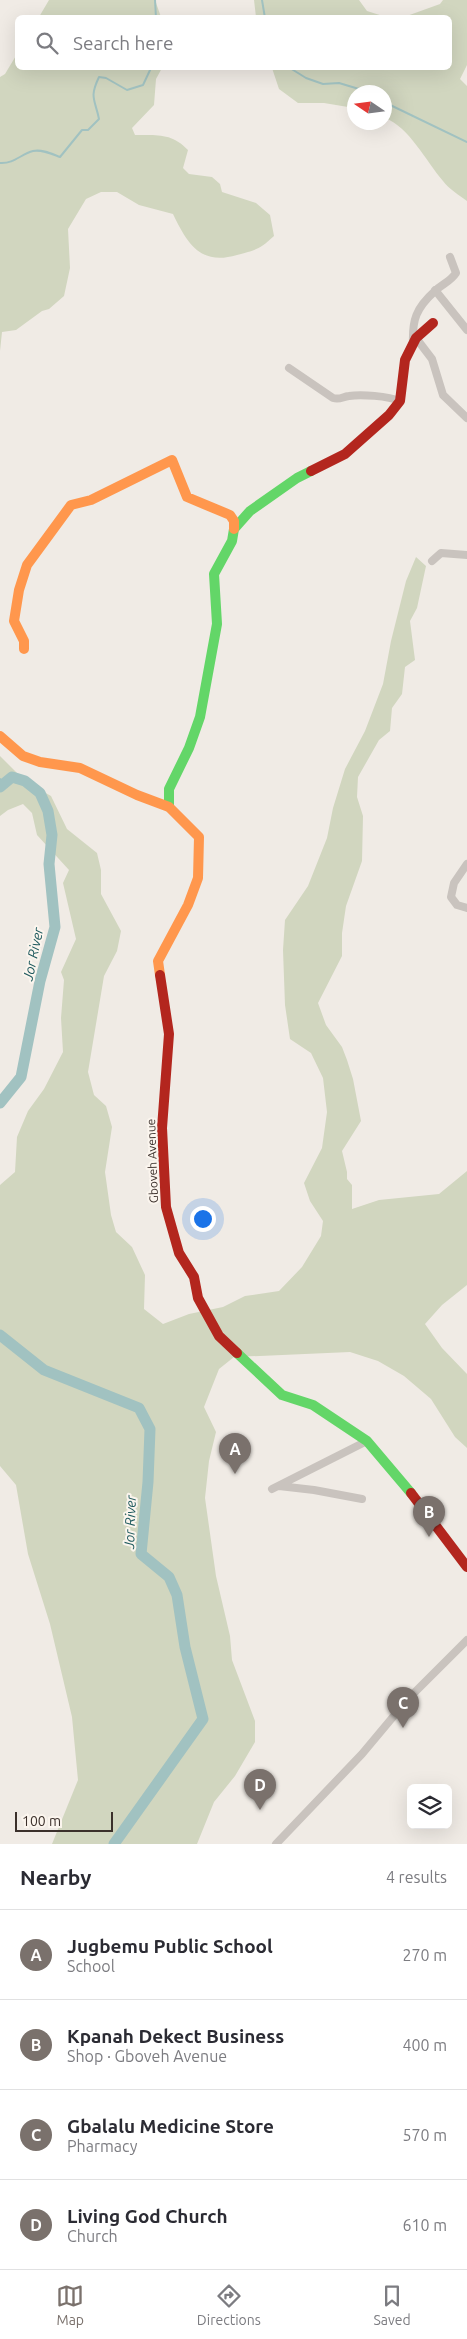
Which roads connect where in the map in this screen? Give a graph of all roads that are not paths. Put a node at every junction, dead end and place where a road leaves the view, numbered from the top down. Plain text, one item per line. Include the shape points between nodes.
1 (450, 257) dead end
2 (435, 290) junction
3 (433, 323) dead end
4 (467, 330) edge
5 (415, 342) junction
6 (288, 368) dead end
7 (400, 401) junction
8 (467, 418) edge
9 (234, 529) junction
10 (467, 554) edge
11 (432, 561) dead end
12 (24, 649) dead end
13 (0, 736) edge
14 (169, 807) junction
15 (467, 864) edge
16 (467, 908) edge
17 (367, 1441) junction
18 (362, 1499) dead end
19 (467, 1567) edge
20 (467, 1640) edge
21 (276, 1844) edge

1 - 2 street via 456,273
2 - 4 street
2 - 5 street via 417,311 412,328
3 - 5 street
5 - 7 street via 405,360
5 - 8 street via 432,359 442,394
6 - 7 street via 333,398 391,397
7 - 9 street via 390,415 345,454 297,478 250,511
9 - 12 street via 230,515 187,497 172,460 91,500 71,505 27,565 14,621 24,641
9 - 14 street via 232,541 214,574 217,624 200,717 169,790
10 - 11 street via 441,553
13 - 14 street, Gboveh Avenue via 23,756 80,768
14 - 17 street, Gboveh Avenue via 199,837 198,878 188,905 158,961 169,1034 162,1128 166,1207 179,1253 194,1277 198,1298 218,1336 282,1395 313,1405
15 - 16 street via 454,883 451,898 457,905
17 - 18 street via 276,1487
17 - 19 street, Gboveh Avenue
20 - 21 street via 408,1699 362,1754

